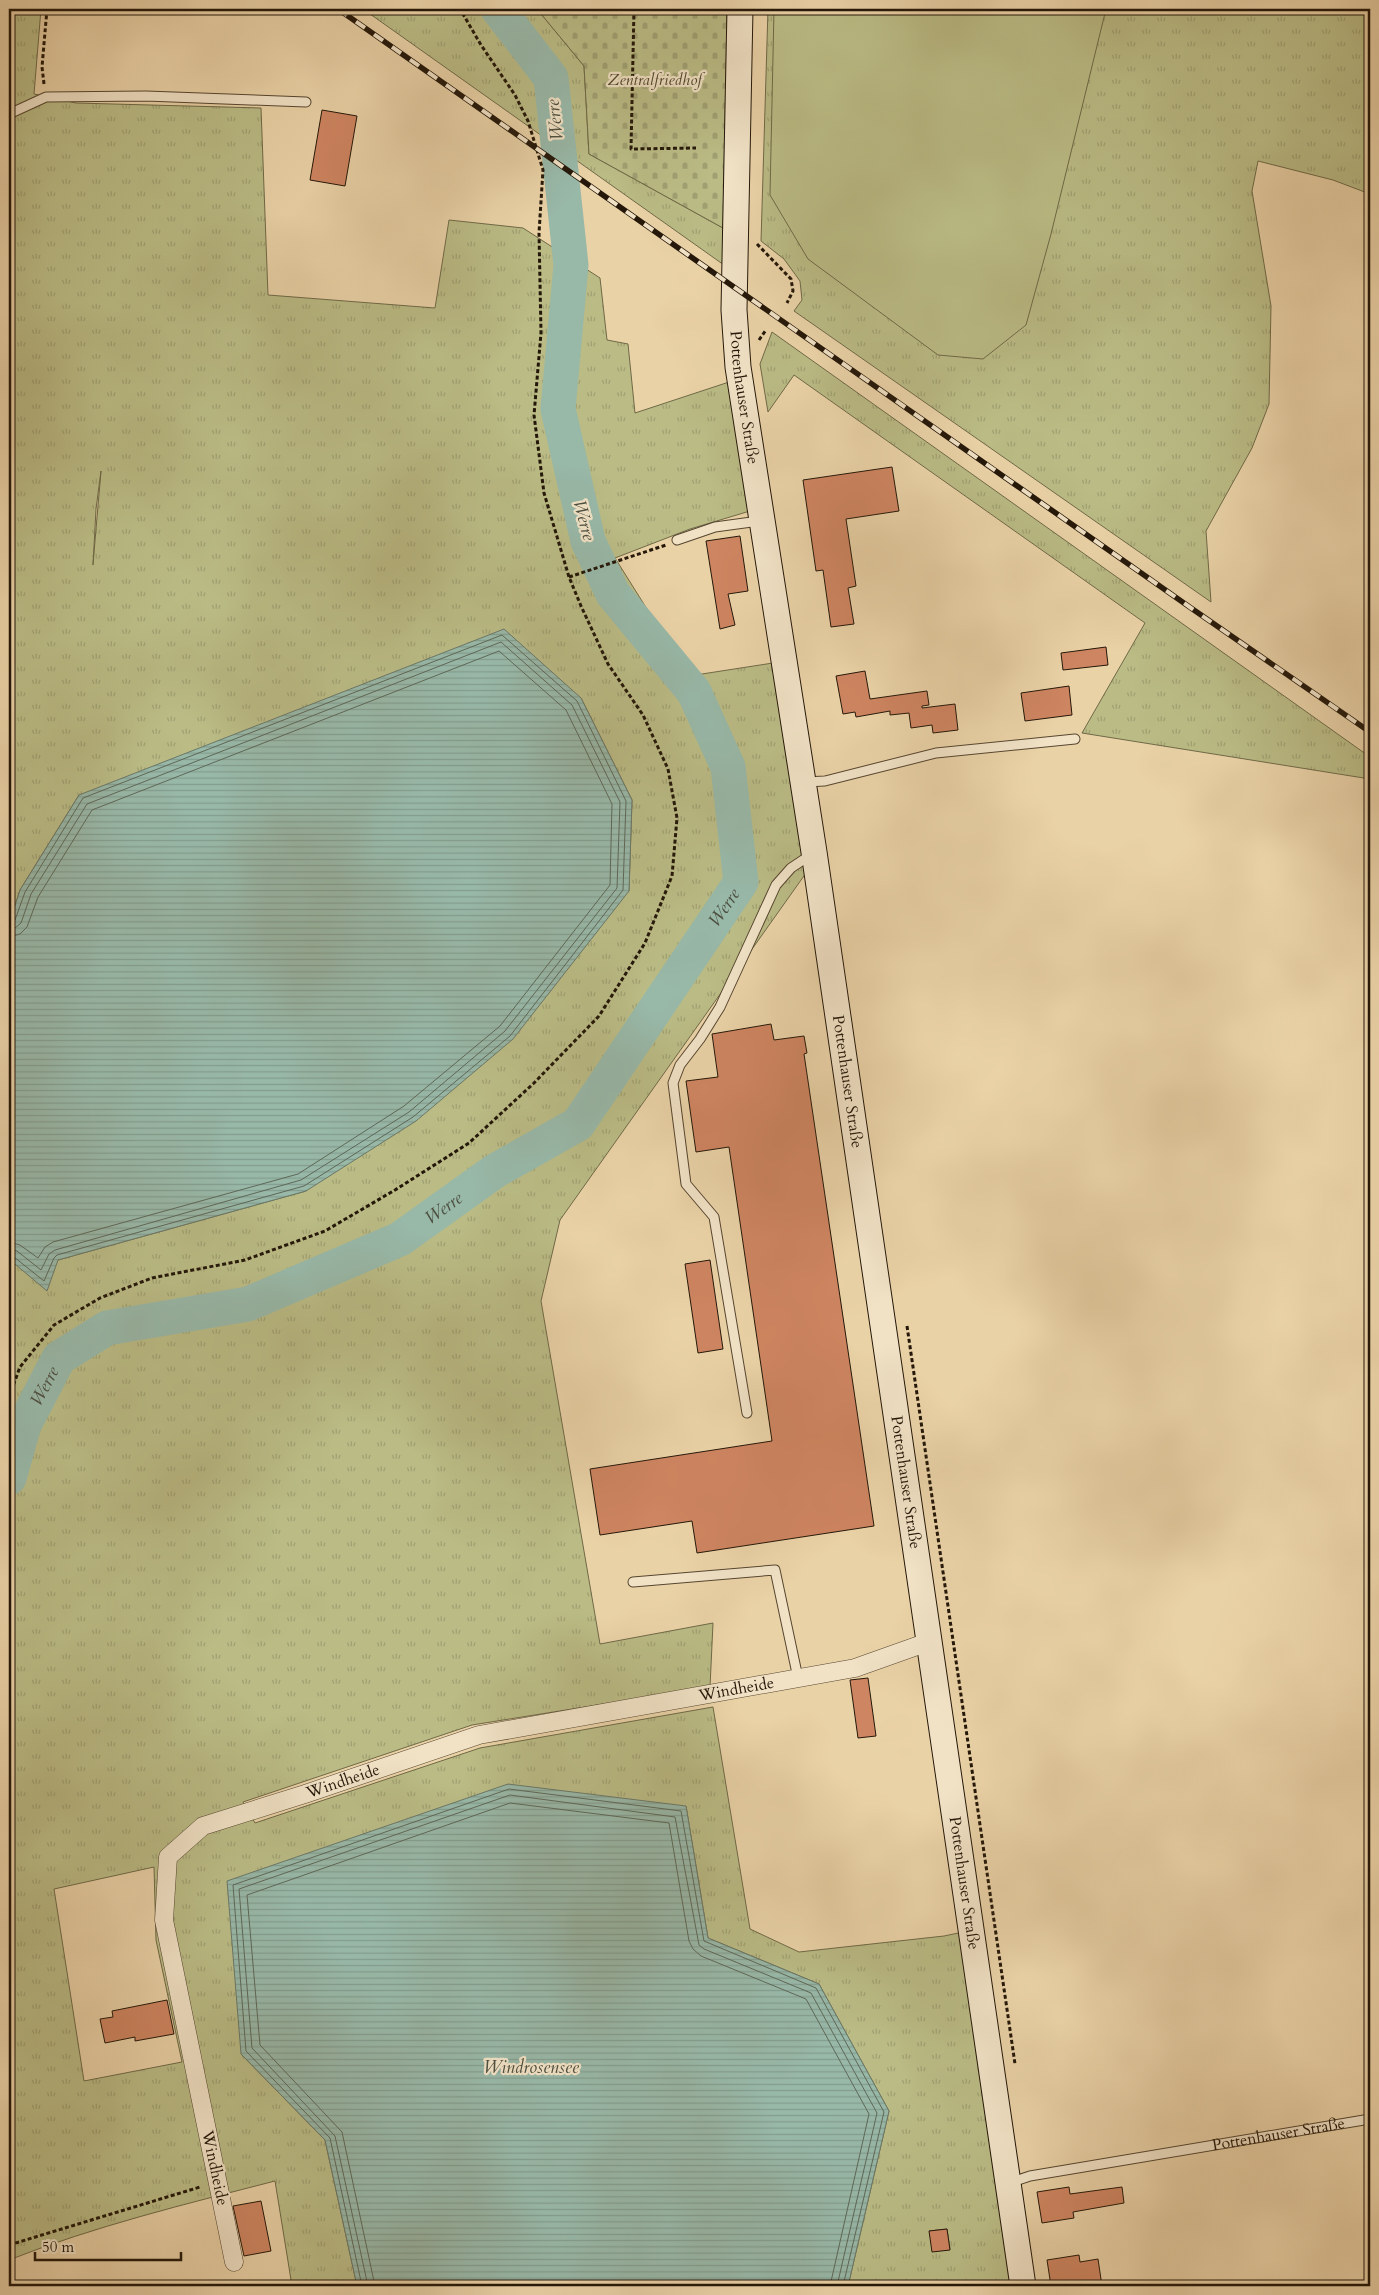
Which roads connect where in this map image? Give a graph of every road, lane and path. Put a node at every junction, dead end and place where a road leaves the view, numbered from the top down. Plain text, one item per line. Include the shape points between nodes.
1 (47, 9) edge
2 (460, 9) edge
3 (634, 9) edge
4 (740, 9) edge
5 (46, 97) junction
6 (306, 102) dead end
7 (9, 114) edge
8 (696, 148) dead end
9 (756, 243) dead end
10 (786, 303) dead end
11 (761, 521) junction
12 (677, 540) joint
13 (569, 577) junction
14 (1075, 739) dead end
15 (803, 782) junction
16 (814, 852) junction
17 (9, 1397) edge
18 (747, 1413) dead end
19 (633, 1582) dead end
20 (931, 1641) junction
21 (798, 1678) junction
22 (1370, 2119) edge
23 (217, 2181) junction
24 (1008, 2183) junction
25 (9, 2245) edge
26 (234, 2262) dead end
27 (1023, 2286) edge

1 - 5 path via 42,66
2 - 13 path via 515,95 528,121 543,170 539,233 542,333 534,415 544,493
3 - 8 path via 631,149
4 - 11 street, Pottenhauser Straße via 734,310 738,367
5 - 6 lane via 146,96
5 - 7 lane
9 - 10 path via 791,279 793,291
11 - 12 lane via 715,527
11 - 15 street, Pottenhauser Straße
12 - 13 path
13 - 17 path via 608,664 643,715 668,769 676,818 669,884 646,943 599,1016 534,1083 469,1143 325,1231 245,1260 152,1278 100,1298 54,1325 20,1367
14 - 15 lane via 936,753 825,781
15 - 16 street, Pottenhauser Straße
16 - 18 lane via 791,868 776,886 720,1007 680,1065 673,1083 686,1184 714,1217
16 - 20 street, Pottenhauser Straße
19 - 21 lane via 774,1570
20 - 21 street, Windheide via 855,1668
20 - 24 street, Pottenhauser Straße
21 - 23 street, Windheide via 479,1735 203,1826 168,1858 164,1920
22 - 24 lane, Pottenhauser Straße via 1030,2176
23 - 25 path
23 - 26 street, Windheide
24 - 27 street, Pottenhauser Straße

